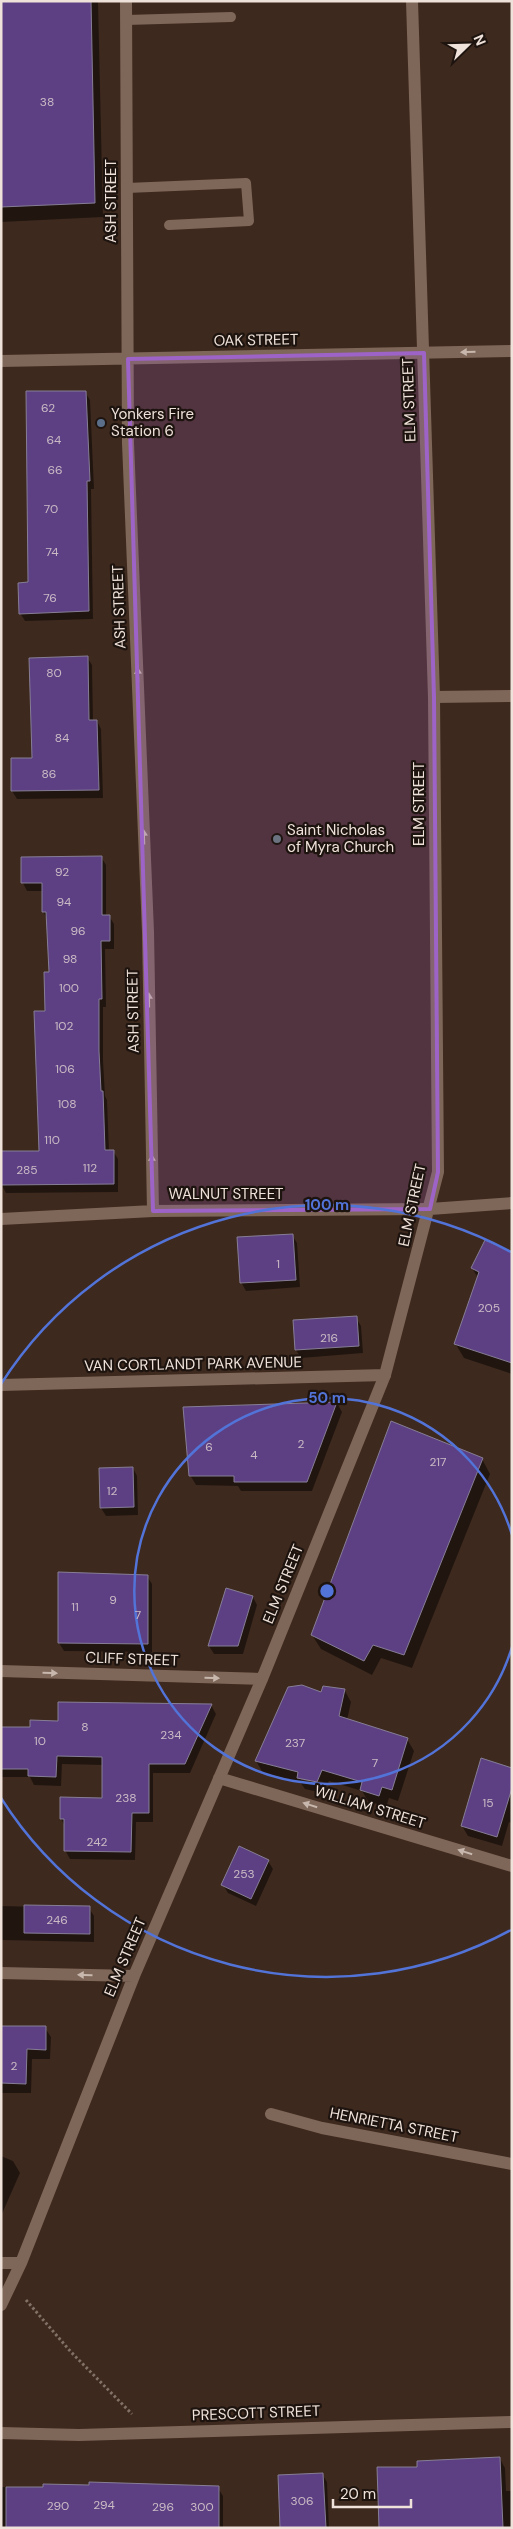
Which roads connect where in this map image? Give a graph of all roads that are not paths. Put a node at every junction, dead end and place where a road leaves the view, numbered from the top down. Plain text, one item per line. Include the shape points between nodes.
1 (126, 1) edge
2 (412, 1) edge
3 (231, 17) dead end
4 (126, 20) junction
5 (127, 188) junction
6 (169, 224) dead end
7 (512, 351) edge
8 (424, 353) junction
9 (128, 359) junction
10 (1, 361) edge
11 (512, 696) edge
12 (434, 697) junction
13 (512, 1204) edge
14 (430, 1209) junction
15 (153, 1211) junction
16 (1, 1219) edge
17 (385, 1375) junction
18 (1, 1385) edge
19 (1, 1671) edge
20 (262, 1679) junction
21 (219, 1778) junction
22 (512, 1866) edge
23 (1, 1973) edge
24 (134, 1976) junction
25 (272, 2114) dead end
26 (512, 2164) edge
27 (1, 2263) edge
28 (21, 2264) junction
29 (1, 2305) edge
30 (512, 2422) edge
31 (1, 2433) edge

1 - 4 street, ASH STREET
2 - 8 street, ELM STREET
3 - 4 lane
4 - 5 street, ASH STREET
5 - 6 lane via 246,182 249,221
5 - 9 street, ASH STREET
7 -> 8 street, OAK STREET
8 - 9 street, OAK STREET
8 - 12 street, ELM STREET
9 - 10 street, OAK STREET
15 -> 9 street, ASH STREET via 148,932 128,443
11 - 12 street
12 - 14 street, ELM STREET via 438,1172
13 - 14 street, WALNUT STREET
14 - 15 street, WALNUT STREET
14 - 17 street, ELM STREET
15 - 16 street, WALNUT STREET
17 - 18 street, VAN CORTLANDT PARK AVENUE
17 - 20 street, ELM STREET
19 -> 20 street, CLIFF STREET
20 - 21 street, ELM STREET
22 -> 21 street, WILLIAM STREET
21 - 24 street, ELM STREET
24 -> 23 street
24 - 28 street, ELM STREET
25 - 26 street, HENRIETTA STREET via 322,2128
27 - 28 street
28 - 29 street, ELM STREET
30 - 31 street, PRESCOTT STREET via 79,2435

